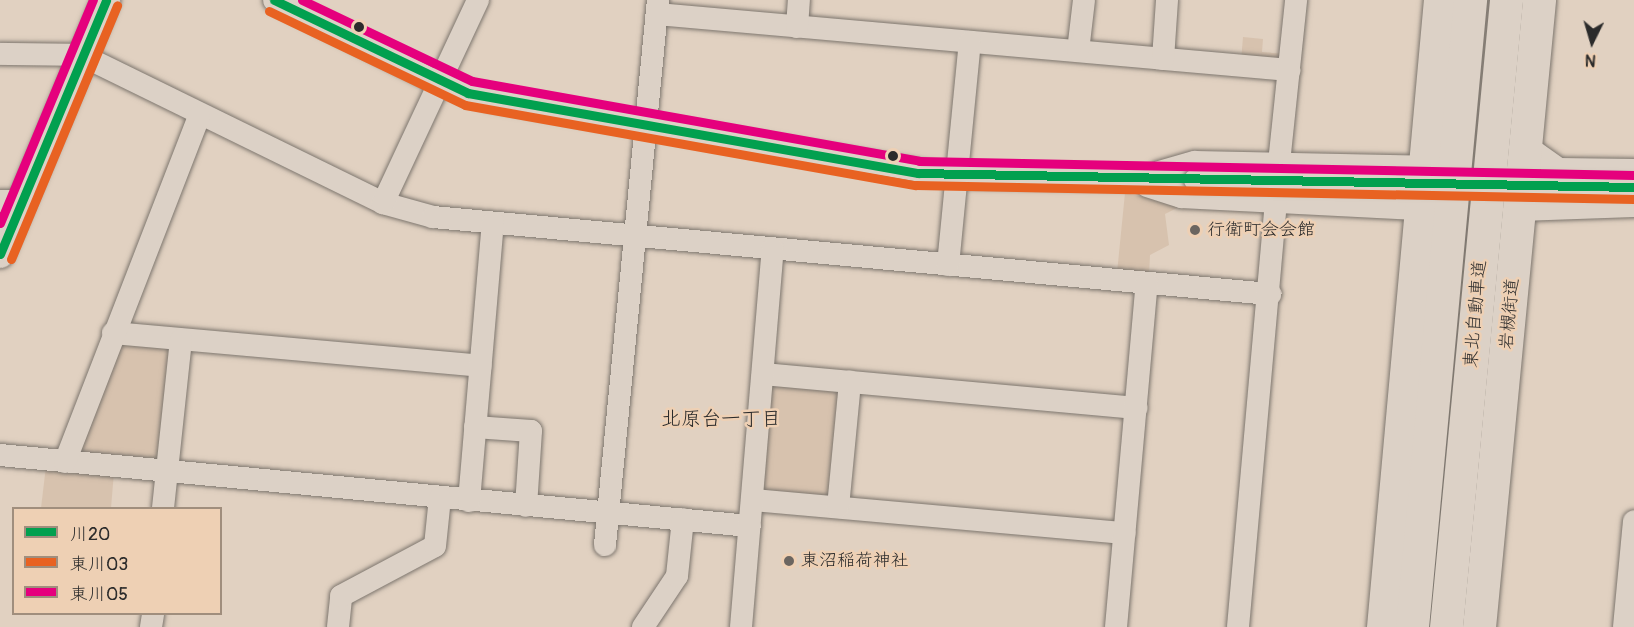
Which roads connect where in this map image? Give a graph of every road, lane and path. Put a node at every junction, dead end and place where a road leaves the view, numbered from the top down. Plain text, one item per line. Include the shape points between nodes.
1 (106, 0) edge
2 (274, 0) edge
3 (478, 0) edge
4 (799, 0) edge
5 (1084, 0) edge
6 (1167, 0) edge
7 (1296, 0) edge
8 (1440, 0) edge
9 (1470, 0) edge
10 (1506, 0) edge
11 (1539, 0) edge
12 (658, 7) edge
13 (797, 27) junction
14 (970, 42) junction
15 (1078, 51) junction
16 (0, 54) edge
17 (81, 55) junction
18 (1163, 59) junction
19 (1290, 70) junction
20 (440, 83) junction
21 (199, 117) junction
22 (646, 125) junction
23 (1525, 145) junction
24 (1279, 163) junction
25 (1426, 167) junction
26 (1634, 170) edge
27 (956, 177) junction
28 (1128, 180) junction
29 (1634, 187) edge
30 (10, 201) edge
31 (1276, 201) junction
32 (383, 203) junction
33 (1634, 206) edge
34 (1422, 209) junction
35 (1520, 210) junction
36 (493, 223) junction
37 (635, 236) junction
38 (773, 249) junction
39 (0, 254) edge
40 (948, 265) junction
41 (1147, 284) junction
42 (1270, 294) junction
43 (113, 333) junction
44 (181, 340) junction
45 (481, 366) junction
46 (763, 374) junction
47 (850, 382) junction
48 (1136, 408) junction
49 (476, 427) junction
50 (0, 455) edge
51 (65, 462) junction
52 (167, 471) junction
53 (440, 498) junction
54 (753, 500) junction
55 (469, 501) junction
56 (526, 506) junction
57 (163, 507) edge
58 (838, 507) junction
59 (608, 513) junction
60 (683, 519) junction
61 (1634, 520) edge
62 (750, 526) junction
63 (1125, 533) junction
64 (1633, 544) edge
65 (605, 545) dead end
66 (1387, 590) junction
67 (1481, 622) edge
68 (338, 627) edge
69 (643, 627) edge
70 (741, 627) edge
71 (1116, 627) edge
72 (1238, 627) edge
73 (1368, 627) edge
74 (1383, 627) edge
75 (1412, 627) edge
76 (1446, 627) edge
77 (1624, 627) edge

1 - 17 main road
2 - 20 street
3 - 20 street
4 - 13 street
5 - 15 street
6 - 18 street
7 - 19 street
8 - 25 highway
9 - 75 highway, 東北自動車道
10 - 76 highway, 東北自動車道
11 - 23 highway, 岩槻街道
12 - 13 street
12 - 22 street
13 - 14 street
14 - 15 street
14 - 27 street
15 - 18 street
16 - 17 street
17 - 21 street
17 - 30 main road
18 - 19 street
19 - 24 street
20 - 22 street via 490,99
20 - 32 street
21 - 32 street
21 - 43 street
22 - 27 street
22 - 37 street
23 - 26 street via 1559,169
23 - 35 highway, 岩槻街道
24 - 25 street
24 - 28 street via 1195,162
25 - 34 highway
27 - 28 street
27 - 40 street
28 - 29 street, bridge
28 - 31 street via 1181,197
30 - 39 main road
31 - 34 street
31 - 42 street
32 - 36 street via 433,217
33 - 35 street
34 - 66 highway
35 - 67 highway, 岩槻街道
36 - 37 street
36 - 45 street
37 - 38 street
37 - 59 street
38 - 40 street
38 - 46 street
40 - 41 street
41 - 42 street
41 - 48 street
42 - 72 street
43 - 44 street
43 - 51 street
44 - 45 street
44 - 52 street
45 - 49 street
46 - 47 street
46 - 54 street
47 - 48 street
47 - 58 street
48 - 63 street
49 - 55 street
49 - 56 street via 531,431
50 - 51 street
51 - 52 street
52 - 53 street
52 - 57 street
53 - 55 street
53 - 68 street via 435,546 341,596
54 - 58 street
54 - 62 street
55 - 56 street
56 - 59 street
58 - 63 street
59 - 60 street
59 - 65 street
60 - 62 street
60 - 69 street via 677,576
61 - 64 street
62 - 70 street
63 - 71 street
64 - 77 street
66 - 73 street
66 - 74 highway

